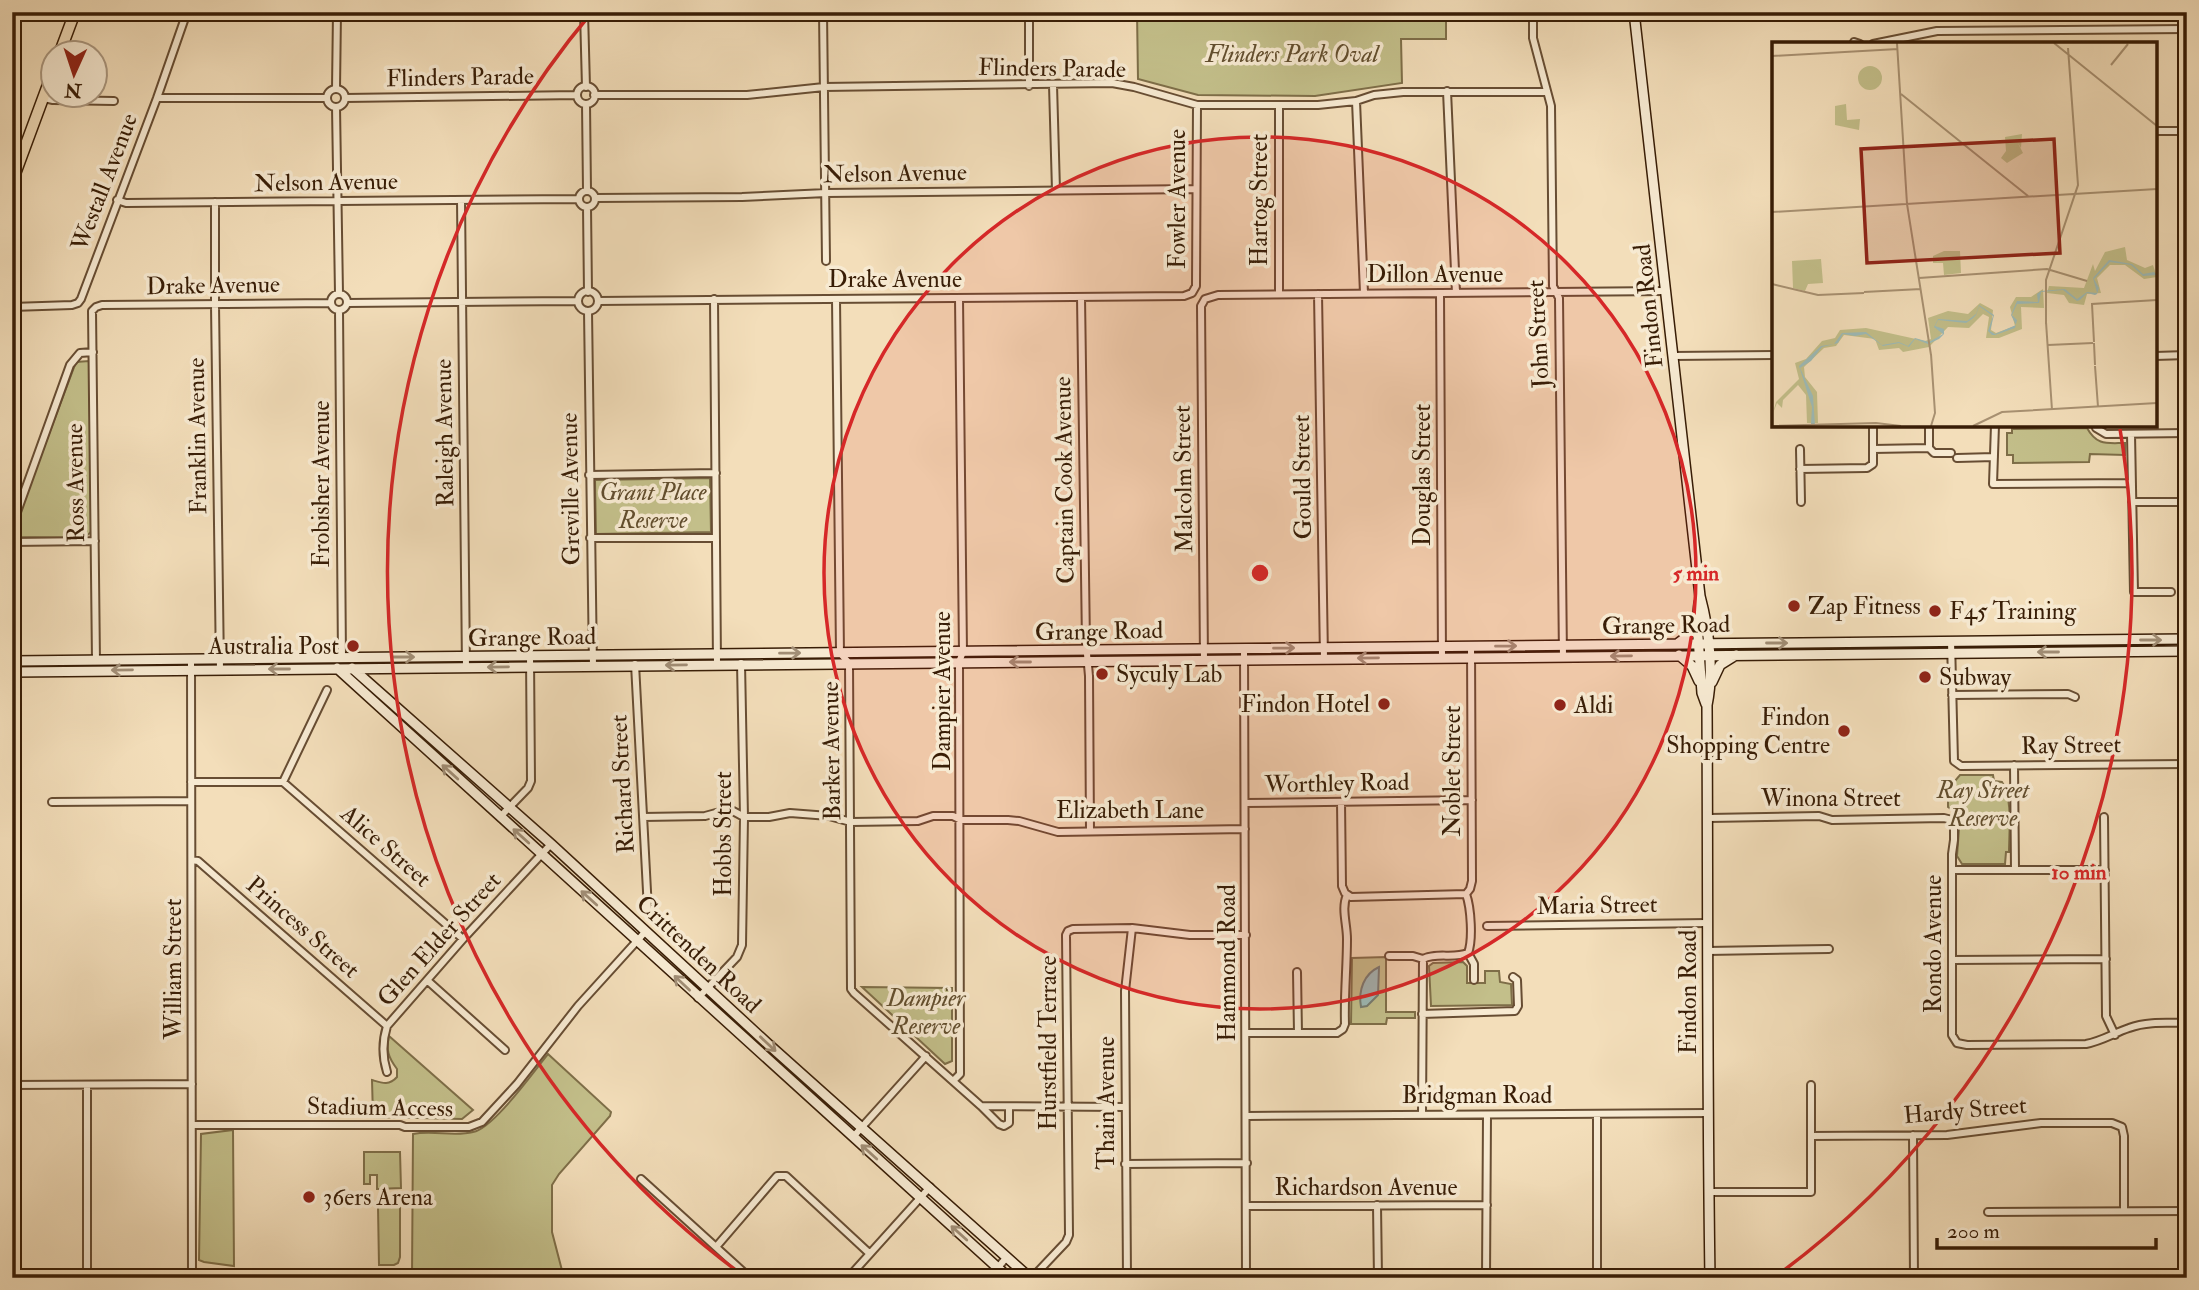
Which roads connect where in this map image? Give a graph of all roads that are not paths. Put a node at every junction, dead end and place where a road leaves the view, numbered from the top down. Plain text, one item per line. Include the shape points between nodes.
1 (57, 12) edge
2 (187, 12) edge
3 (337, 12) edge
4 (584, 12) edge
5 (823, 12) edge
6 (1029, 12) edge
7 (1533, 12) edge
8 (1634, 12) edge
9 (74, 15) edge
10 (2187, 29) edge
11 (65, 38) edge
12 (1884, 42) edge
13 (1053, 85) junction
14 (1030, 86) junction
15 (586, 87) junction
16 (824, 88) junction
17 (336, 89) junction
18 (1447, 91) junction
19 (1547, 92) junction
20 (577, 95) junction
21 (594, 95) junction
22 (157, 98) junction
23 (327, 98) junction
24 (345, 98) junction
25 (108, 101) edge
26 (114, 101) dead end
27 (1356, 102) junction
28 (586, 104) junction
29 (1197, 105) junction
30 (1279, 106) junction
31 (336, 107) junction
32 (40, 108) edge
33 (2157, 131) edge
34 (2187, 131) edge
35 (12, 182) edge
36 (1196, 189) junction
37 (587, 190) junction
38 (1056, 190) junction
39 (826, 193) junction
40 (595, 198) junction
41 (578, 199) junction
42 (117, 200) junction
43 (461, 200) junction
44 (336, 201) junction
45 (215, 202) junction
46 (587, 207) junction
47 (826, 261) dead end
48 (1665, 291) junction
49 (588, 292) junction
50 (1192, 293) joint
51 (1364, 293) junction
52 (1440, 293) junction
53 (1456, 293) junction
54 (1556, 293) junction
55 (1279, 294) junction
56 (1318, 294) junction
57 (339, 295) junction
58 (1081, 297) junction
59 (959, 298) junction
60 (714, 299) junction
61 (836, 299) junction
62 (1205, 299) joint
63 (578, 301) junction
64 (598, 301) junction
65 (462, 302) junction
66 (331, 303) junction
67 (347, 303) junction
68 (215, 305) junction
69 (12, 306) edge
70 (96, 307) joint
71 (339, 310) junction
72 (588, 311) junction
73 (93, 352) junction
74 (1772, 355) edge
75 (2187, 355) edge
76 (1673, 356) junction
77 (2157, 356) edge
78 (1873, 427) edge
79 (1929, 427) edge
80 (1995, 427) edge
81 (2096, 427) edge
82 (2187, 433) edge
83 (2131, 434) junction
84 (1929, 448) junction
85 (1800, 449) dead end
86 (1873, 449) junction
87 (1951, 453) dead end
88 (1994, 457) junction
89 (1957, 458) dead end
90 (1800, 469) junction
91 (716, 473) junction
92 (589, 475) junction
93 (2132, 483) junction
94 (1801, 502) dead end
95 (2132, 502) junction
96 (2187, 502) edge
97 (12, 526) edge
98 (590, 538) junction
99 (716, 538) junction
100 (95, 541) junction
101 (12, 542) edge
102 (2171, 592) dead end
103 (1702, 621) junction
104 (2187, 639) edge
105 (1951, 641) junction
106 (1861, 642) junction
107 (1873, 642) junction
108 (1728, 643) junction
109 (1704, 644) junction
110 (1563, 645) junction
111 (1676, 645) junction
112 (1442, 646) junction
113 (1471, 646) junction
114 (1324, 647) junction
115 (1204, 649) junction
116 (1244, 649) junction
117 (1086, 651) junction
118 (2187, 651) edge
119 (840, 653) junction
120 (1864, 653) junction
121 (1952, 653) junction
122 (1737, 654) junction
123 (1679, 655) junction
124 (1704, 655) junction
125 (466, 656) junction
126 (530, 656) junction
127 (342, 657) junction
128 (961, 657) junction
129 (1443, 657) junction
130 (1471, 657) junction
131 (1563, 657) junction
132 (717, 659) junction
133 (741, 659) junction
134 (1324, 659) junction
135 (96, 660) junction
136 (593, 660) junction
137 (635, 660) junction
138 (1244, 660) junction
139 (12, 661) edge
140 (1088, 661) junction
141 (1204, 661) junction
142 (849, 663) junction
143 (191, 664) junction
144 (220, 664) junction
145 (530, 666) junction
146 (466, 667) junction
147 (337, 668) junction
148 (352, 668) junction
149 (380, 668) junction
150 (12, 672) edge
151 (370, 684) junction
152 (1706, 686) junction
153 (327, 690) dead end
154 (1952, 695) junction
155 (2076, 697) dead end
156 (2187, 764) edge
157 (2014, 765) junction
158 (191, 782) junction
159 (284, 782) junction
160 (1472, 800) junction
161 (191, 801) junction
162 (1341, 802) junction
163 (52, 803) dead end
164 (1245, 803) junction
165 (510, 808) junction
166 (500, 817) junction
167 (643, 817) junction
168 (744, 817) junction
169 (2104, 817) dead end
170 (1709, 818) junction
171 (961, 820) junction
172 (1952, 820) joint
173 (851, 822) junction
174 (1245, 829) junction
175 (1090, 831) junction
176 (551, 844) junction
177 (541, 855) junction
178 (192, 860) junction
179 (1952, 870) junction
180 (2015, 870) junction
181 (2105, 870) junction
182 (1466, 894) junction
183 (1347, 895) junction
184 (648, 910) dead end
185 (1707, 923) junction
186 (1487, 926) dead end
187 (1132, 929) junction
188 (646, 930) junction
189 (1246, 935) junction
190 (463, 939) junction
191 (636, 941) junction
192 (1829, 949) dead end
193 (1707, 951) junction
194 (1468, 953) junction
195 (1389, 956) dead end
196 (1423, 959) junction
197 (2106, 959) junction
198 (1952, 960) junction
199 (1297, 972) dead end
200 (1513, 977) dead end
201 (1474, 979) dead end
202 (428, 982) junction
203 (708, 987) junction
204 (698, 998) junction
205 (1422, 1014) junction
206 (2187, 1023) edge
207 (387, 1026) junction
208 (1298, 1032) junction
209 (1246, 1033) junction
210 (2115, 1035) junction
211 (505, 1051) dead end
212 (926, 1056) junction
213 (387, 1072) dead end
214 (953, 1081) junction
215 (192, 1084) junction
216 (12, 1085) edge
217 (87, 1085) junction
218 (1811, 1085) dead end
219 (1067, 1106) junction
220 (981, 1107) junction
221 (1009, 1107) junction
222 (1125, 1107) junction
223 (1708, 1113) junction
224 (1597, 1114) junction
225 (1422, 1115) junction
226 (1487, 1115) junction
227 (1247, 1116) junction
228 (192, 1125) junction
229 (861, 1127) junction
230 (1913, 1135) junction
231 (1811, 1136) junction
232 (853, 1137) junction
233 (1247, 1163) junction
234 (1125, 1164) junction
235 (641, 1179) dead end
236 (930, 1187) junction
237 (1709, 1192) junction
238 (920, 1198) junction
239 (1377, 1205) junction
240 (1487, 1205) junction
241 (1247, 1206) junction
242 (2124, 1211) junction
243 (2187, 1211) edge
244 (1988, 1212) dead end
245 (716, 1247) junction
246 (869, 1253) junction
247 (1006, 1258) junction
248 (998, 1268) junction
249 (87, 1278) edge
250 (192, 1278) edge
251 (750, 1278) edge
252 (848, 1278) edge
253 (989, 1278) edge
254 (1009, 1278) edge
255 (1031, 1278) edge
256 (1127, 1278) edge
257 (1161, 1278) edge
258 (1246, 1278) edge
259 (1378, 1278) edge
260 (1486, 1278) edge
261 (1597, 1278) edge
262 (1710, 1278) edge
263 (1914, 1278) edge

1 - 9 street
2 - 22 street, Westall Avenue
3 - 17 street
4 - 15 street
5 - 16 street
6 - 14 street
7 - 19 street, John Street via 1533,38
8 - 48 main road, Findon Road
9 - 11 main road
10 - 12 street via 1937,31
13 - 14 street, Flinders Parade
13 - 29 street, Flinders Parade via 1112,83
13 - 38 street
14 - 16 street, Flinders Parade
15 - 20 street
15 - 21 street
16 - 21 street, Flinders Parade via 747,95
16 - 39 street
17 - 23 street
17 - 24 street
18 - 19 street, Flinders Parade
18 - 27 street, Flinders Parade via 1374,95
18 - 53 street
19 - 54 street, John Street
20 - 24 street, Flinders Parade
20 - 28 street
21 - 28 street
22 - 23 street
22 - 42 street, Westall Avenue
23 - 31 street
24 - 31 street
25 - 26 street
27 - 30 street, Flinders Parade
27 - 51 street
28 - 37 street
29 - 30 street, Flinders Parade
29 - 36 street, Fowler Avenue
30 - 55 street, Hartog Street
31 - 44 street
32 - 35 main road
33 - 34 street
36 - 38 street, Nelson Avenue
36 - 50 street, Fowler Avenue via 1196,286
37 - 40 street
37 - 41 street
38 - 39 street, Nelson Avenue
39 - 40 street, Nelson Avenue
39 - 47 street
40 - 46 street
41 - 43 street, Nelson Avenue
41 - 46 street
42 - 45 street, Nelson Avenue
42 - 69 street, Westall Avenue via 78,303
43 - 44 street, Nelson Avenue
43 - 65 street, Raleigh Avenue
44 - 45 street, Nelson Avenue
44 - 57 street
45 - 68 street, Franklin Avenue
46 - 49 street
48 - 54 street, Dillon Avenue
48 - 76 main road, Findon Road
49 - 63 street
49 - 64 street
50 - 58 street, Drake Avenue
51 - 52 street, Dillon Avenue
51 - 56 street, Dillon Avenue
52 - 53 street, Dillon Avenue
52 - 112 street, Douglas Street
53 - 54 street, Dillon Avenue
54 - 110 street, John Street
55 - 56 street, Dillon Avenue
55 - 62 street, Dillon Avenue
56 - 114 street, Gould Street
57 - 66 street
57 - 67 street
58 - 59 street, Drake Avenue
58 - 117 street, Captain Cook Avenue
59 - 61 street, Drake Avenue
59 - 128 street, Dampier Avenue
60 - 61 street, Drake Avenue
60 - 64 street, Drake Avenue
60 - 91 street
61 - 119 street, Barker Avenue
62 - 115 street, Malcolm Street via 1200,306
63 - 65 street
63 - 72 street
64 - 72 street
65 - 67 street
65 - 125 street, Raleigh Avenue
66 - 68 street, Drake Avenue
66 - 71 street
67 - 71 street
68 - 70 street, Drake Avenue
68 - 144 street, Franklin Avenue
70 - 73 street, Ross Avenue via 92,311
71 - 127 street, Frobisher Avenue
72 - 92 street, Greville Avenue
73 - 97 street via 80,353 70,365
73 - 100 street, Ross Avenue
74 - 76 street
75 - 77 street
76 - 103 main road, Findon Road
78 - 86 street
79 - 84 street
80 - 88 street
81 - 83 street via 2106,434
82 - 83 street
83 - 93 street
84 - 86 street
84 - 87 street via 1934,453
85 - 90 street
86 - 90 street via 1873,464 1867,468
88 - 89 street
88 - 93 street via 1993,484
90 - 94 street
91 - 92 street
91 - 99 street
92 - 98 street, Greville Avenue
93 - 95 street
95 - 96 street
95 - 102 street via 2134,593
98 - 99 street
98 - 136 street, Greville Avenue
99 - 132 street
100 - 101 street
100 - 135 street, Ross Avenue
103 - 108 main road
103 - 109 main road, Findon Road
103 - 111 main road
105 -> 104 main road, Grange Road
105 - 107 main road, Grange Road
105 - 121 street
106 - 107 main road, Grange Road
108 -> 106 main road, Grange Road
106 - 120 main road
107 - 120 main road
108 - 109 main road, Grange Road
109 - 111 main road, Grange Road
109 - 124 main road, Findon Road
110 - 111 main road, Grange Road
113 -> 110 main road, Grange Road
110 - 131 street, John Street
112 - 113 main road, Grange Road
112 - 114 main road, Grange Road
112 - 129 street, Douglas Street
113 - 130 street, Noblet Street
116 -> 114 main road, Grange Road
114 - 134 street, Gould Street
115 - 116 main road, Grange Road
115 - 117 main road, Grange Road
115 - 141 street, Malcolm Street
116 - 138 street, Hammond Road
117 - 128 main road, Grange Road
117 - 140 street, Captain Cook Avenue
118 -> 121 main road, Grange Road
119 - 128 main road, Grange Road
133 -> 119 main road, Grange Road
119 - 142 street, Barker Avenue
120 - 121 main road, Grange Road
120 - 122 main road, Grange Road
121 - 154 street
122 - 124 main road, Grange Road
122 - 152 main road via 1720,665
123 - 124 main road, Grange Road
123 -> 131 main road, Grange Road
123 - 152 main road
124 - 152 main road, Findon Road
125 - 126 main road, Grange Road
127 -> 125 main road, Grange Road
125 - 146 street, Raleigh Avenue
126 - 136 main road, Grange Road
126 - 145 street
127 - 144 main road, Grange Road
127 - 147 main road
127 - 148 main road, Crittenden Road
140 -> 128 main road, Grange Road
128 - 142 main road, Grange Road
128 - 171 street, Dampier Avenue
129 - 130 main road, Grange Road
129 -> 134 main road, Grange Road
130 - 131 main road, Grange Road
130 - 160 street, Noblet Street
132 - 133 main road, Grange Road
132 - 137 main road, Grange Road
133 - 142 main road, Grange Road
133 - 168 street, Hobbs Street
134 - 138 main road, Grange Road
135 - 139 main road, Grange Road
135 - 143 main road, Grange Road
136 - 137 main road, Grange Road
136 - 145 main road, Grange Road
137 - 167 street, Richard Street
138 - 141 main road, Grange Road
138 - 164 street, Hammond Road
140 - 141 main road, Grange Road
140 - 175 street, Captain Cook Avenue
142 - 173 street, Barker Avenue
143 - 144 main road, Grange Road
143 -> 150 main road, Grange Road
143 - 158 street, William Street
147 -> 144 main road, Grange Road
145 -> 146 main road, Grange Road
145 - 165 street via 531,780
146 - 149 main road, Grange Road
147 - 148 main road, Grange Road
166 -> 147 main road, Crittenden Road
148 - 149 main road, Grange Road
148 - 151 main road, Crittenden Road
149 - 151 main road via 370,676
151 - 165 main road, Crittenden Road
152 - 170 main road, Findon Road
153 - 159 street
154 - 155 street
154 - 157 street, Ray Street via 1956,764
156 - 157 street, Ray Street
157 - 180 street
158 - 159 street
158 - 161 street, William Street
159 - 190 street, Alice Street
160 - 162 street, Worthley Road
160 - 182 street, Noblet Street via 1472,881
161 - 163 street
161 - 178 street, William Street
162 - 164 street, Worthley Road
162 - 183 street via 1342,886
164 - 174 street, Hammond Road
165 - 166 street
165 - 176 main road, Crittenden Road
177 -> 166 main road, Crittenden Road
167 - 168 street, Elizabeth Lane via 733,811
167 - 184 street, Richard Street
168 - 173 street, Elizabeth Lane via 790,813
168 - 203 street, Hobbs Street via 742,945 737,957
169 - 181 street
170 - 172 street, Winona Street
170 - 185 main road, Findon Road
171 - 173 street, Elizabeth Lane via 933,816 918,821
171 - 175 street, Elizabeth Lane via 1008,820 1058,832
171 - 214 street, Dampier Avenue via 960,1074
172 - 179 street, Rondo Avenue
173 - 212 street, Barker Avenue via 851,989
174 - 175 street, Elizabeth Lane
174 - 189 street, Hammond Road
176 - 177 street, Glen Elder Street
176 - 188 main road, Crittenden Road
177 - 190 street, Glen Elder Street
191 -> 177 main road, Crittenden Road
178 - 207 street, Princess Street via 198,860
178 - 215 street, William Street
179 - 180 street
179 - 198 street, Rondo Avenue
180 - 181 street
181 - 197 street
182 - 183 street
182 - 194 street, Noblet Street
183 - 208 street via 1343,904 1347,920 1345,1024 1337,1032
185 - 186 street, Maria Street
185 - 193 main road, Findon Road
187 - 189 street, Hurstfield Terrace
187 - 219 street, Hurstfield Terrace via 1073,929 1066,935
187 - 222 street, Thain Avenue via 1125,991
188 - 191 street, Stadium Access
188 - 203 main road, Crittenden Road
189 - 209 street, Hammond Road
190 - 202 street, Glen Elder Street
204 -> 191 main road, Crittenden Road
191 - 228 street, Stadium Access via 477,1125
192 - 193 street
193 - 223 main road, Findon Road
194 - 196 street
194 - 201 street, Noblet Street
195 - 196 street
196 - 205 street
197 - 198 street
197 - 210 street via 2106,1016
198 - 210 street, Rondo Avenue via 1952,1035 1957,1043 2086,1044
199 - 208 street
200 - 205 street via 1517,980 1515,1012
202 - 207 street, Glen Elder Street
202 - 211 street
203 - 204 street, Hobbs Street
203 -> 229 main road, Crittenden Road
204 - 232 main road, Crittenden Road
205 - 225 street
206 - 210 street, Rondo Avenue via 2145,1024
207 - 213 street, Glen Elder Street via 383,1040
208 - 209 street
209 - 227 street, Hammond Road
212 - 214 street, Barker Avenue
212 - 229 street
214 - 220 street, Barker Avenue
215 - 217 street
215 - 228 street, William Street
216 - 217 street
217 - 249 street
218 - 231 street
219 - 221 street
219 - 222 street
219 - 255 street, Hurstfield Terrace via 1069,1238
220 - 221 street
220 - 221 street, Barker Avenue via 1004,1126 1009,1123
222 - 234 street, Thain Avenue
223 - 224 street, Bridgman Road
223 - 237 main road, Findon Road
224 - 226 street, Bridgman Road
224 - 261 street
225 - 226 street, Bridgman Road
225 - 227 street, Bridgman Road
226 - 240 street
227 - 233 street, Hammond Road
228 - 250 street, William Street
229 - 232 street
229 - 236 main road, Crittenden Road
230 - 231 street, Hardy Street
230 - 242 street, Hardy Street via 2112,1123 2122,1127 2124,1136
230 - 263 street
231 - 237 street via 1811,1192
238 -> 232 main road, Crittenden Road
233 - 234 street
233 - 241 street, Hammond Road
234 - 256 street, Thain Avenue
235 - 245 street
236 - 238 street
236 - 247 main road, Crittenden Road
237 - 262 main road, Findon Road
238 - 246 street
248 -> 238 main road, Crittenden Road
239 - 240 street, Richardson Avenue
239 - 241 street, Richardson Avenue
239 - 259 street
240 - 260 street
241 - 258 street, Hammond Road
242 - 243 street
242 - 244 street
245 - 246 street via 781,1175
245 - 251 street
246 - 252 street
247 - 248 street
247 - 255 main road, Crittenden Road
248 - 253 street
248 - 254 main road, Crittenden Road
257 - 258 street

